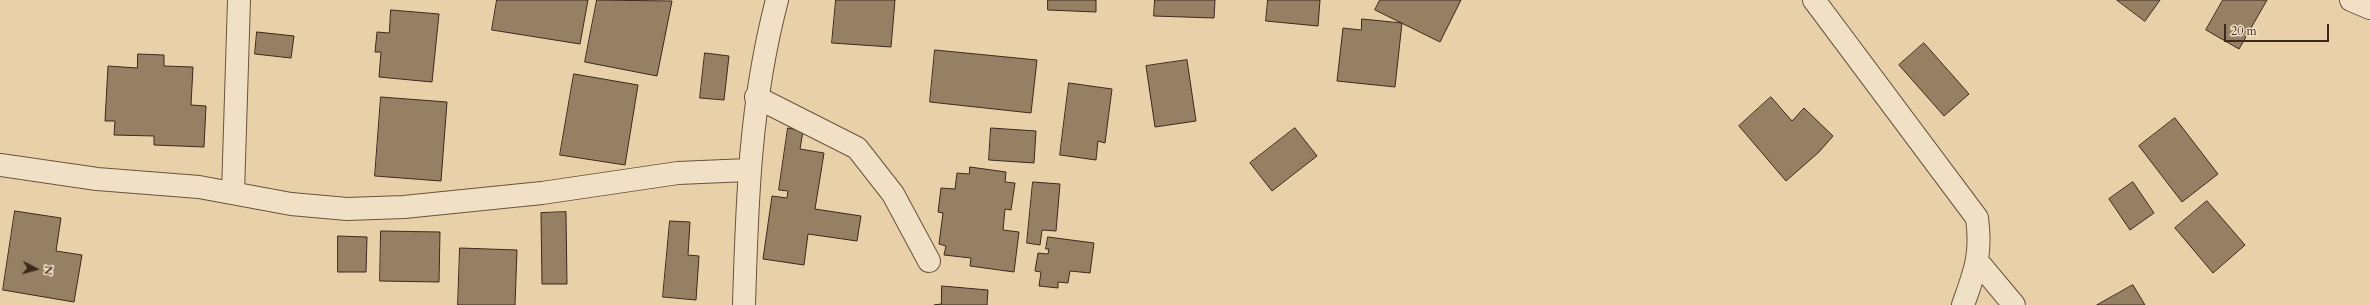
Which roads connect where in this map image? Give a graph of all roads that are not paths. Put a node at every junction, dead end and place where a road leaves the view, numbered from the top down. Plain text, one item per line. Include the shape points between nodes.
1 (239, 0) edge
2 (777, 0) edge
3 (1814, 0) edge
4 (2351, 0) edge
5 (2370, 8) edge
6 (756, 96) junction
7 (0, 166) edge
8 (748, 170) junction
9 (233, 193) junction
10 (929, 261) dead end
11 (1978, 262) junction
12 (744, 305) edge
13 (1963, 305) edge
14 (2014, 305) edge

1 - 9 street
2 - 6 street
3 - 11 street via 1977,218 1980,240
4 - 5 street
6 - 8 street
6 - 10 street via 857,148 893,194
7 - 9 street via 97,179 199,187
8 - 9 street via 678,173 542,194 404,207 347,209 291,204
8 - 12 street
11 - 13 street
11 - 14 street

